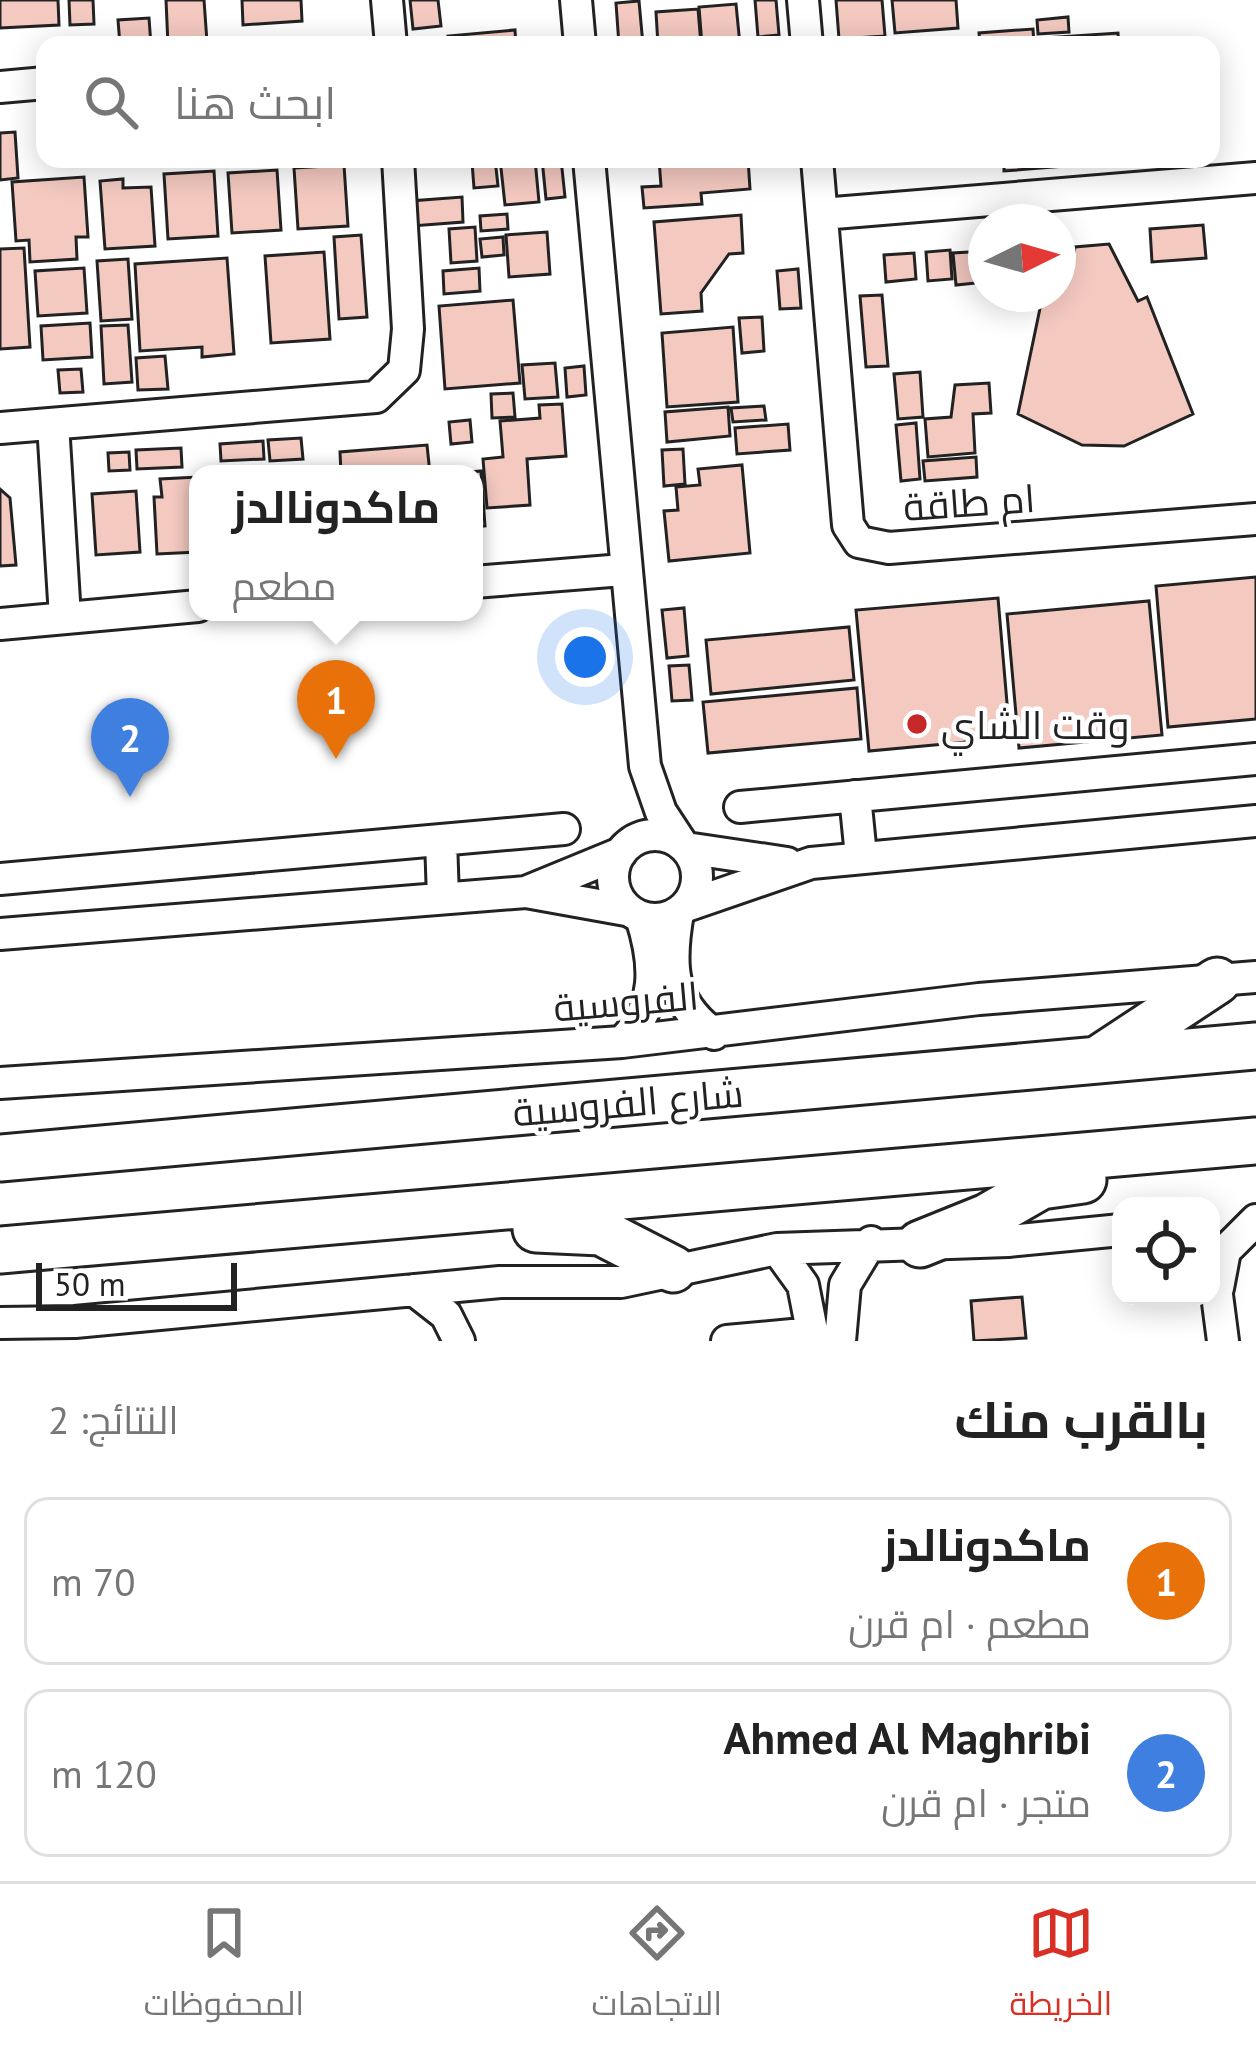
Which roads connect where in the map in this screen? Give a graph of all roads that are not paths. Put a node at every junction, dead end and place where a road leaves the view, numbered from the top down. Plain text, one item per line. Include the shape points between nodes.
1 (387, 0) edge
2 (576, 0) edge
3 (802, 0) edge
4 (390, 36) edge
5 (579, 36) edge
6 (806, 36) edge
7 (36, 84) edge
8 (0, 87) edge
9 (398, 168) edge
10 (590, 168) edge
11 (818, 168) edge
12 (1256, 178) edge
13 (822, 214) junction
14 (53, 424) junction
15 (0, 428) edge
16 (1256, 519) edge
17 (623, 570) junction
18 (483, 582) edge
19 (189, 607) edge
20 (65, 617) junction
21 (0, 624) edge
22 (1256, 759) edge
23 (645, 766) junction
24 (855, 796) junction
25 (740, 807) dead end
26 (1256, 821) edge
27 (563, 829) dead end
28 (441, 839) junction
29 (684, 846) junction
30 (622, 851) junction
31 (861, 856) junction
32 (811, 863) junction
33 (0, 879) edge
34 (526, 892) junction
35 (443, 898) junction
36 (682, 910) junction
37 (634, 913) junction
38 (0, 934) edge
39 (1237, 979) edge
40 (714, 1034) junction
41 (622, 1042) junction
42 (1256, 1046) edge
43 (1096, 1060) junction
44 (0, 1084) edge
45 (1256, 1141) edge
46 (8, 1154) edge
47 (1256, 1158) edge
48 (1256, 1218) edge
49 (1220, 1220) edge
50 (1112, 1230) edge
51 (104, 1240) junction
52 (871, 1242) junction
53 (920, 1244) junction
54 (777, 1249) junction
55 (0, 1250) edge
56 (1220, 1264) edge
57 (673, 1269) junction
58 (500, 1282) junction
59 (414, 1289) junction
60 (1218, 1305) edge
61 (0, 1323) edge
62 (66, 1332) edge
63 (823, 1338) edge
64 (462, 1341) edge
65 (728, 1341) edge
66 (1223, 1341) edge

1 - 4 street
2 - 5 street
3 - 6 street
7 - 8 street
9 - 14 street via 406,350 404,370 376,397
10 - 17 street
11 - 13 street, ام طاقة
12 - 13 street
13 - 16 street, ام طاقة via 848,525 860,542 889,548
14 - 15 street
14 - 20 street
17 - 18 street
17 - 23 street
19 - 20 street
20 - 21 street
22 - 24 street
23 - 29 street
23 - 30 street
24 - 25 street
24 - 31 street
26 - 31 street
27 - 28 street
28 - 33 street
28 - 35 street
29 - 30 street via 650,835
29 - 32 street
29 - 36 street via 698,872
30 - 34 street
30 - 37 street via 613,882
31 - 32 street
32 - 36 street
34 - 35 street
34 - 37 street
35 - 38 street
36 - 37 street via 660,920
36 - 40 street via 673,967 679,991 685,1009
37 - 41 street via 652,995
39 - 40 street, الفروسية via 979,999
39 - 43 highway
40 - 41 street, الفروسية
41 - 44 street, الفروسية
42 - 43 highway, شارع الفروسية
43 - 46 highway, شارع الفروسية
45 - 51 highway
47 - 53 highway via 1041,1186
48 - 49 street
48 - 56 street
50 - 53 street
51 - 55 highway
51 - 57 highway via 200,1258 575,1227
52 - 53 street
52 - 54 street
52 - 63 street
54 - 57 street
54 - 63 street via 803,1285
57 - 58 street via 621,1282
58 - 59 street
58 - 64 street
59 - 62 street
59 - 64 street
60 - 66 street
61 - 62 street
63 - 65 street

